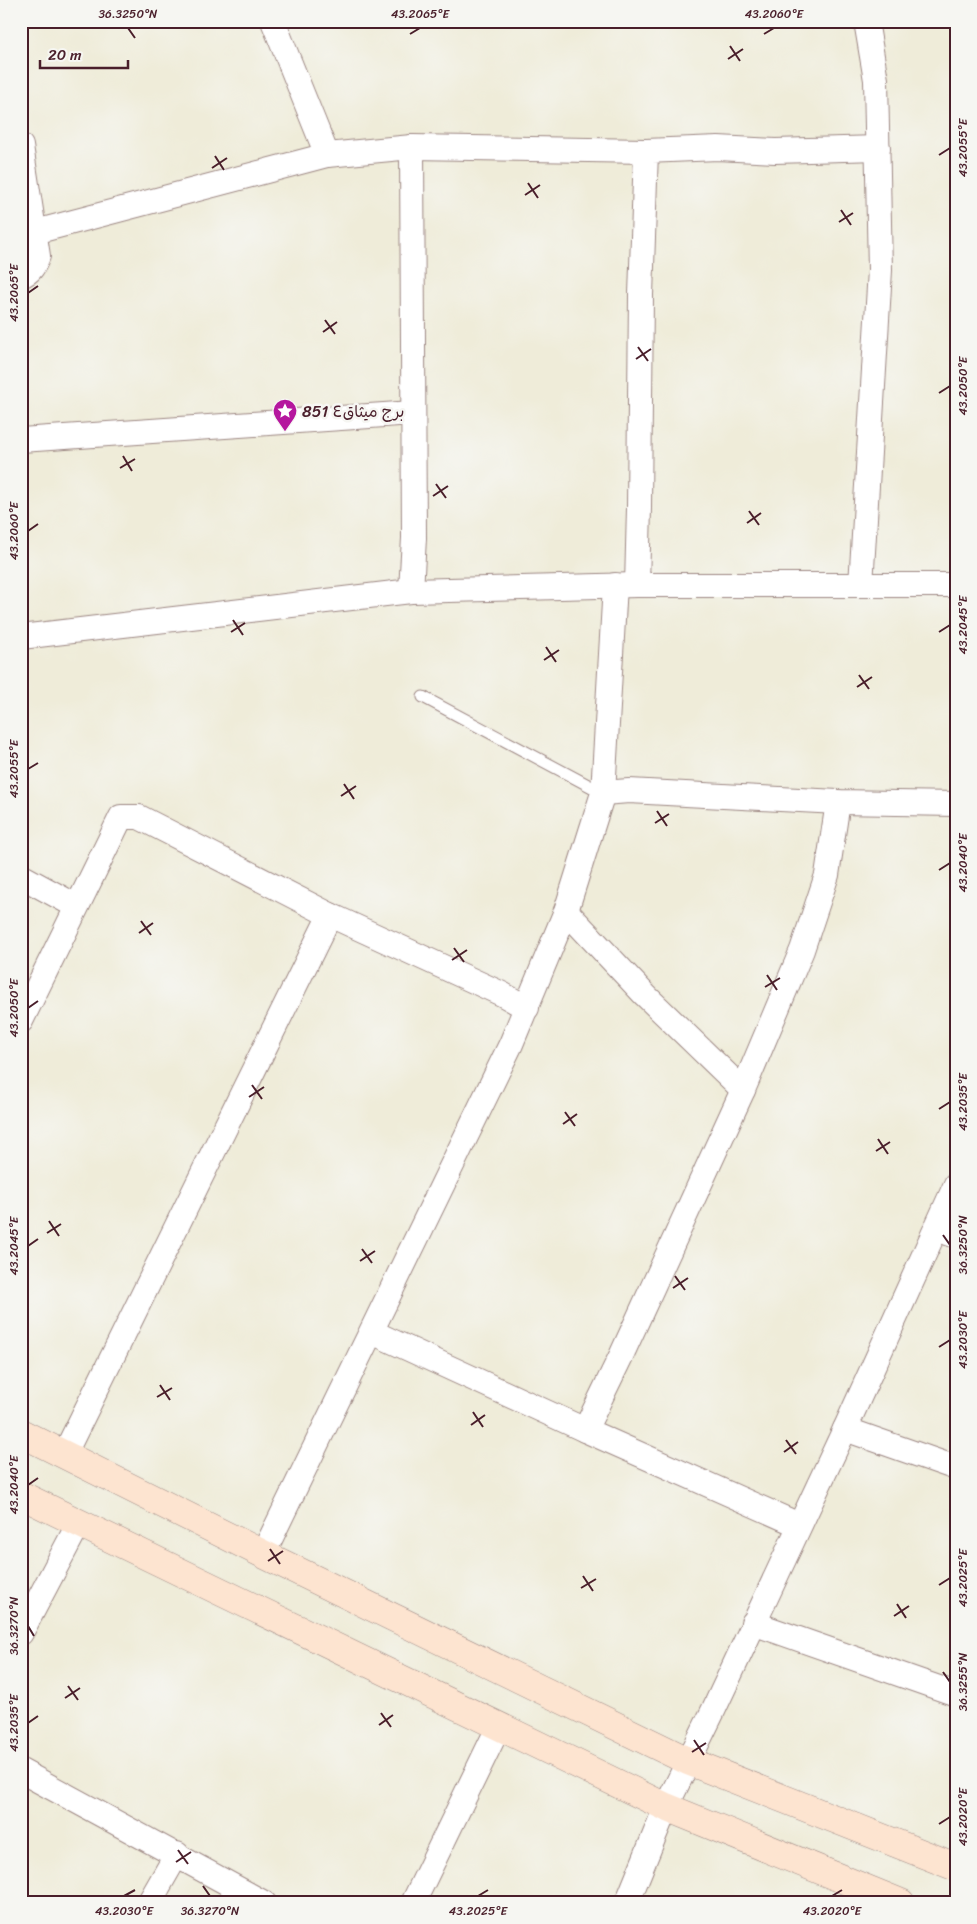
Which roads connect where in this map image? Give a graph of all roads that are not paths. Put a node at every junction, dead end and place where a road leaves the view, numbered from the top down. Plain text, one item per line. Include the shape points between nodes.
1 (273, 21) edge
2 (866, 21) edge
3 (21, 146) edge
4 (412, 147) junction
5 (878, 148) junction
6 (646, 151) junction
7 (327, 155) junction
8 (35, 232) junction
9 (21, 276) edge
10 (413, 413) junction
11 (21, 440) edge
12 (626, 585) junction
13 (861, 585) junction
14 (956, 585) edge
15 (411, 591) junction
16 (21, 637) edge
17 (423, 698) dead end
18 (603, 793) junction
19 (838, 802) junction
20 (956, 804) edge
21 (21, 876) edge
22 (76, 906) junction
23 (566, 912) junction
24 (330, 915) junction
25 (527, 1008) junction
26 (21, 1021) edge
27 (743, 1090) junction
28 (956, 1184) edge
29 (946, 1232) edge
30 (372, 1332) junction
31 (845, 1429) junction
32 (585, 1430) junction
33 (21, 1433) edge
34 (64, 1455) junction
35 (956, 1468) edge
36 (21, 1495) edge
37 (79, 1523) junction
38 (799, 1525) junction
39 (263, 1554) junction
40 (753, 1623) junction
41 (21, 1633) edge
42 (956, 1694) edge
43 (499, 1726) junction
44 (688, 1761) junction
45 (21, 1771) edge
46 (666, 1807) junction
47 (177, 1854) junction
48 (956, 1867) edge
49 (150, 1903) edge
50 (264, 1903) edge
51 (413, 1903) edge
52 (627, 1903) edge
53 (900, 1903) edge

1 - 7 street
2 - 5 street via 876,80
3 - 8 street
4 - 6 street
4 - 7 street
4 - 10 street
5 - 6 street
5 - 13 street via 880,270
6 - 12 street via 639,508
7 - 8 street
8 - 9 street via 38,256 34,266
10 - 11 street
10 - 15 street
12 - 13 street
12 - 15 street
12 - 18 street
13 - 14 street
15 - 16 street
17 - 18 lane
18 - 19 street via 629,791
18 - 23 street
19 - 20 street
19 - 27 street via 827,875 802,950
21 - 22 street
22 - 24 street via 121,818 139,817
22 - 26 street
23 - 25 street
23 - 27 street
24 - 25 street
24 - 34 street
25 - 30 street
27 - 32 street
28 - 29 street
29 - 31 street
30 - 32 street
30 - 39 street
31 - 35 street
31 - 38 street
32 - 38 street
33 - 34 main road
34 - 39 main road
36 - 37 main road
37 - 41 street
37 - 43 main road
38 - 40 street
39 - 44 main road
40 - 42 street
40 - 44 street
43 - 46 main road
43 - 51 street
44 - 46 street
44 - 48 main road
45 - 47 street
46 - 52 street
46 - 53 main road
47 - 49 street
47 - 50 street

